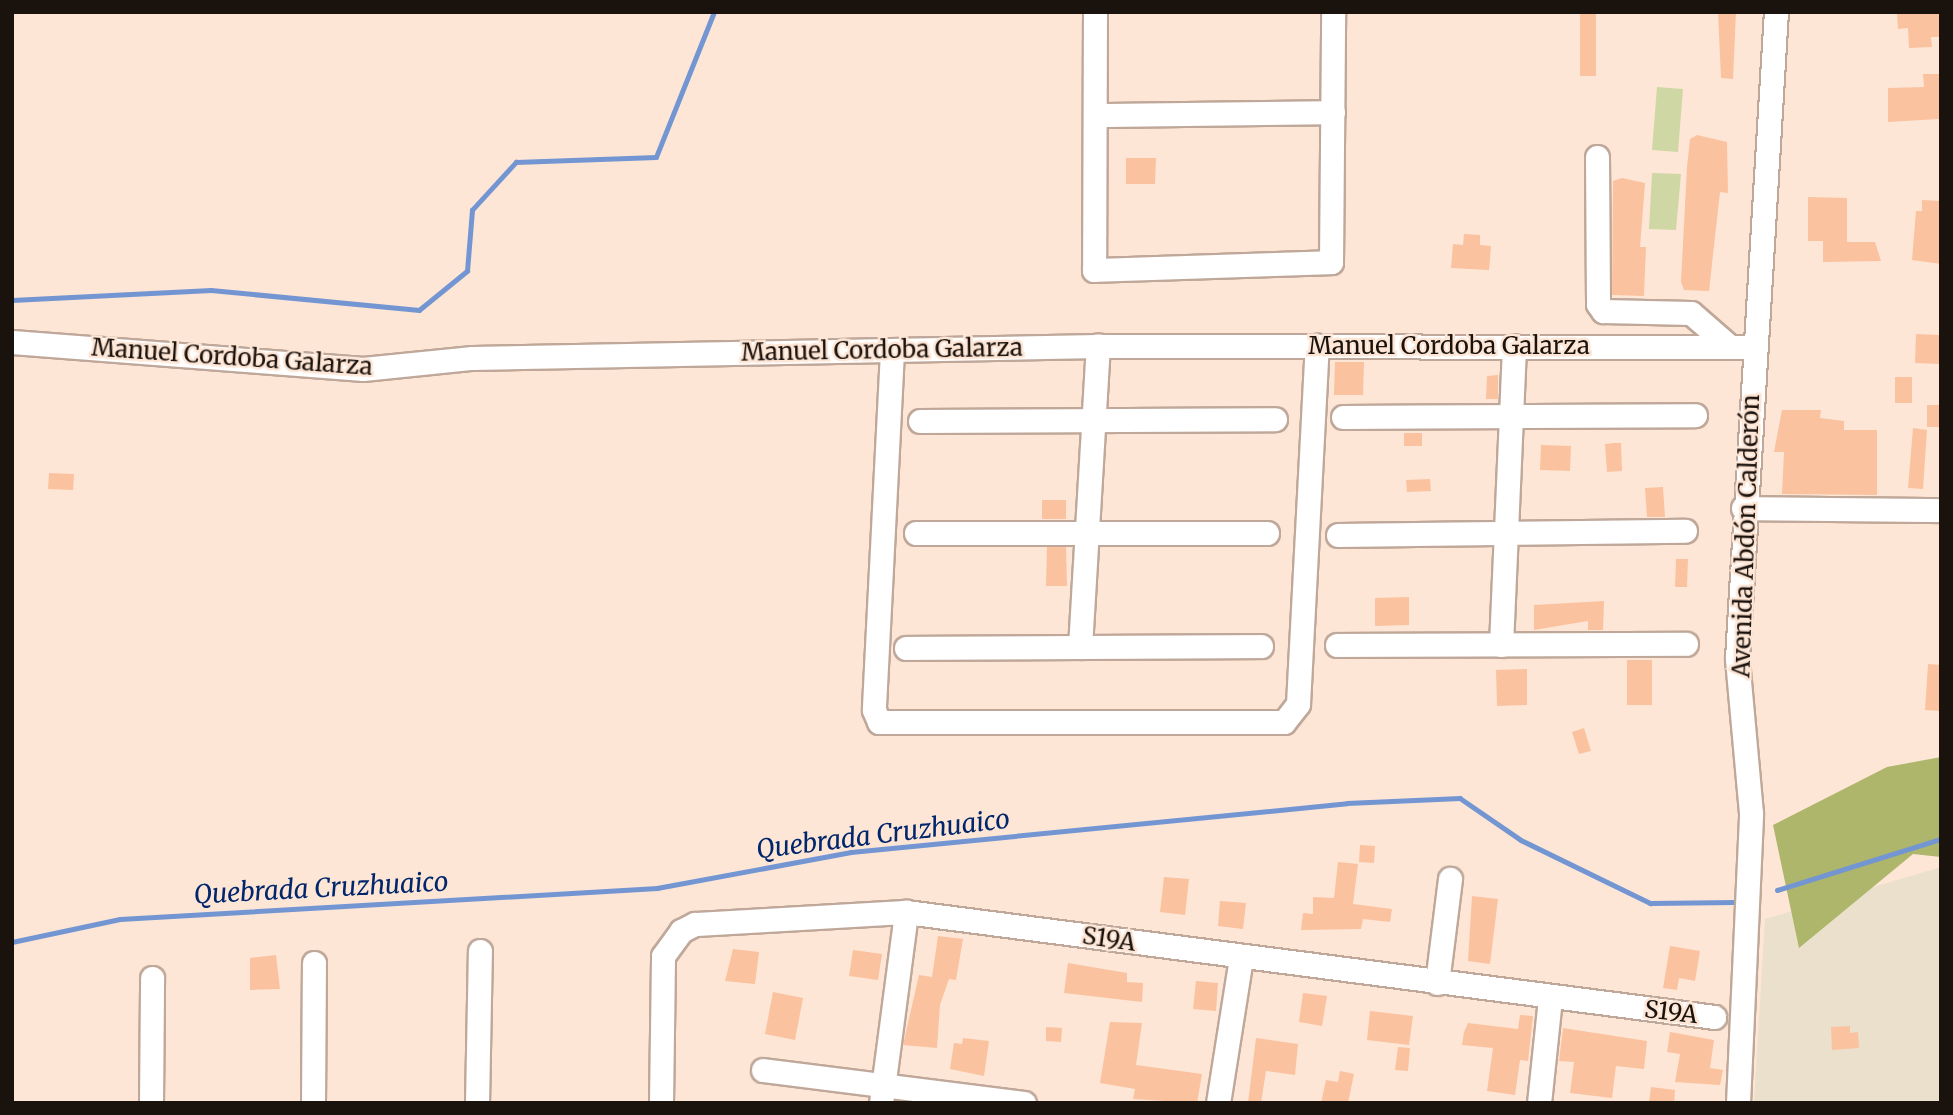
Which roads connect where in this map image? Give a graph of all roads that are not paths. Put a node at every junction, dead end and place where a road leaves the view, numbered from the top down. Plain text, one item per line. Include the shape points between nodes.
1 (1095, 12) edge
2 (1333, 12) edge
3 (1776, 12) edge
4 (1332, 112) junction
5 (1097, 115) junction
6 (1597, 157) dead end
7 (12, 342) edge
8 (1728, 345) junction
9 (1098, 346) junction
10 (1317, 346) junction
11 (1514, 346) junction
12 (1753, 347) junction
13 (892, 351) junction
14 (1695, 415) dead end
15 (1511, 416) junction
16 (1343, 417) dead end
17 (1275, 419) dead end
18 (1094, 420) junction
19 (920, 421) dead end
20 (1743, 508) junction
21 (1941, 510) edge
22 (1685, 531) dead end
23 (916, 533) dead end
24 (1087, 533) junction
25 (1267, 533) dead end
26 (1506, 533) junction
27 (1338, 534) dead end
28 (1686, 644) dead end
29 (1337, 645) dead end
30 (1501, 645) junction
31 (1261, 646) dead end
32 (1080, 647) junction
33 (906, 648) dead end
34 (1450, 880) dead end
35 (906, 912) junction
36 (480, 951) dead end
37 (1241, 957) junction
38 (314, 963) dead end
39 (152, 978) dead end
40 (1437, 983) junction
41 (1549, 998) junction
42 (1714, 1017) dead end
43 (763, 1070) dead end
44 (882, 1094) edge
45 (152, 1103) edge
46 (313, 1103) edge
47 (477, 1103) edge
48 (661, 1103) edge
49 (1024, 1103) edge
50 (1217, 1103) edge
51 (1539, 1103) edge
52 (1738, 1103) edge

1 - 5 street
2 - 4 street
3 - 12 street, Avenida Abdón Calderón
4 - 5 street
4 - 5 street via 1331,262 1094,270
6 - 8 street via 1598,304 1603,311 1691,313
7 - 13 street, Manuel Cordoba Galarza via 363,369 472,358
8 - 11 street, Manuel Cordoba Galarza
8 - 12 street, Manuel Cordoba Galarza
9 - 10 street, Manuel Cordoba Galarza
9 - 13 street, Manuel Cordoba Galarza
9 - 18 street
10 - 11 street, Manuel Cordoba Galarza
10 - 13 street via 1298,704 1284,722 879,722 874,710
11 - 15 street
12 - 20 street, Avenida Abdón Calderón
14 - 15 street
15 - 16 street
15 - 26 street
17 - 18 street
18 - 19 street
18 - 24 street
20 - 21 street
20 - 52 street, Avenida Abdón Calderón via 1737,658 1751,813
22 - 26 street
23 - 24 street
24 - 25 street
24 - 32 street
26 - 27 street
26 - 30 street
28 - 30 street
29 - 30 street
31 - 32 street
32 - 33 street
34 - 40 street
35 - 37 street, S19A
35 - 44 street
35 - 48 street, S19A via 703,923 681,931 663,956
36 - 47 street
37 - 40 street, S19A
37 - 50 street
38 - 46 street
39 - 45 street
40 - 41 street, S19A
41 - 42 street, S19A
41 - 51 street
43 - 44 street
44 - 49 street

